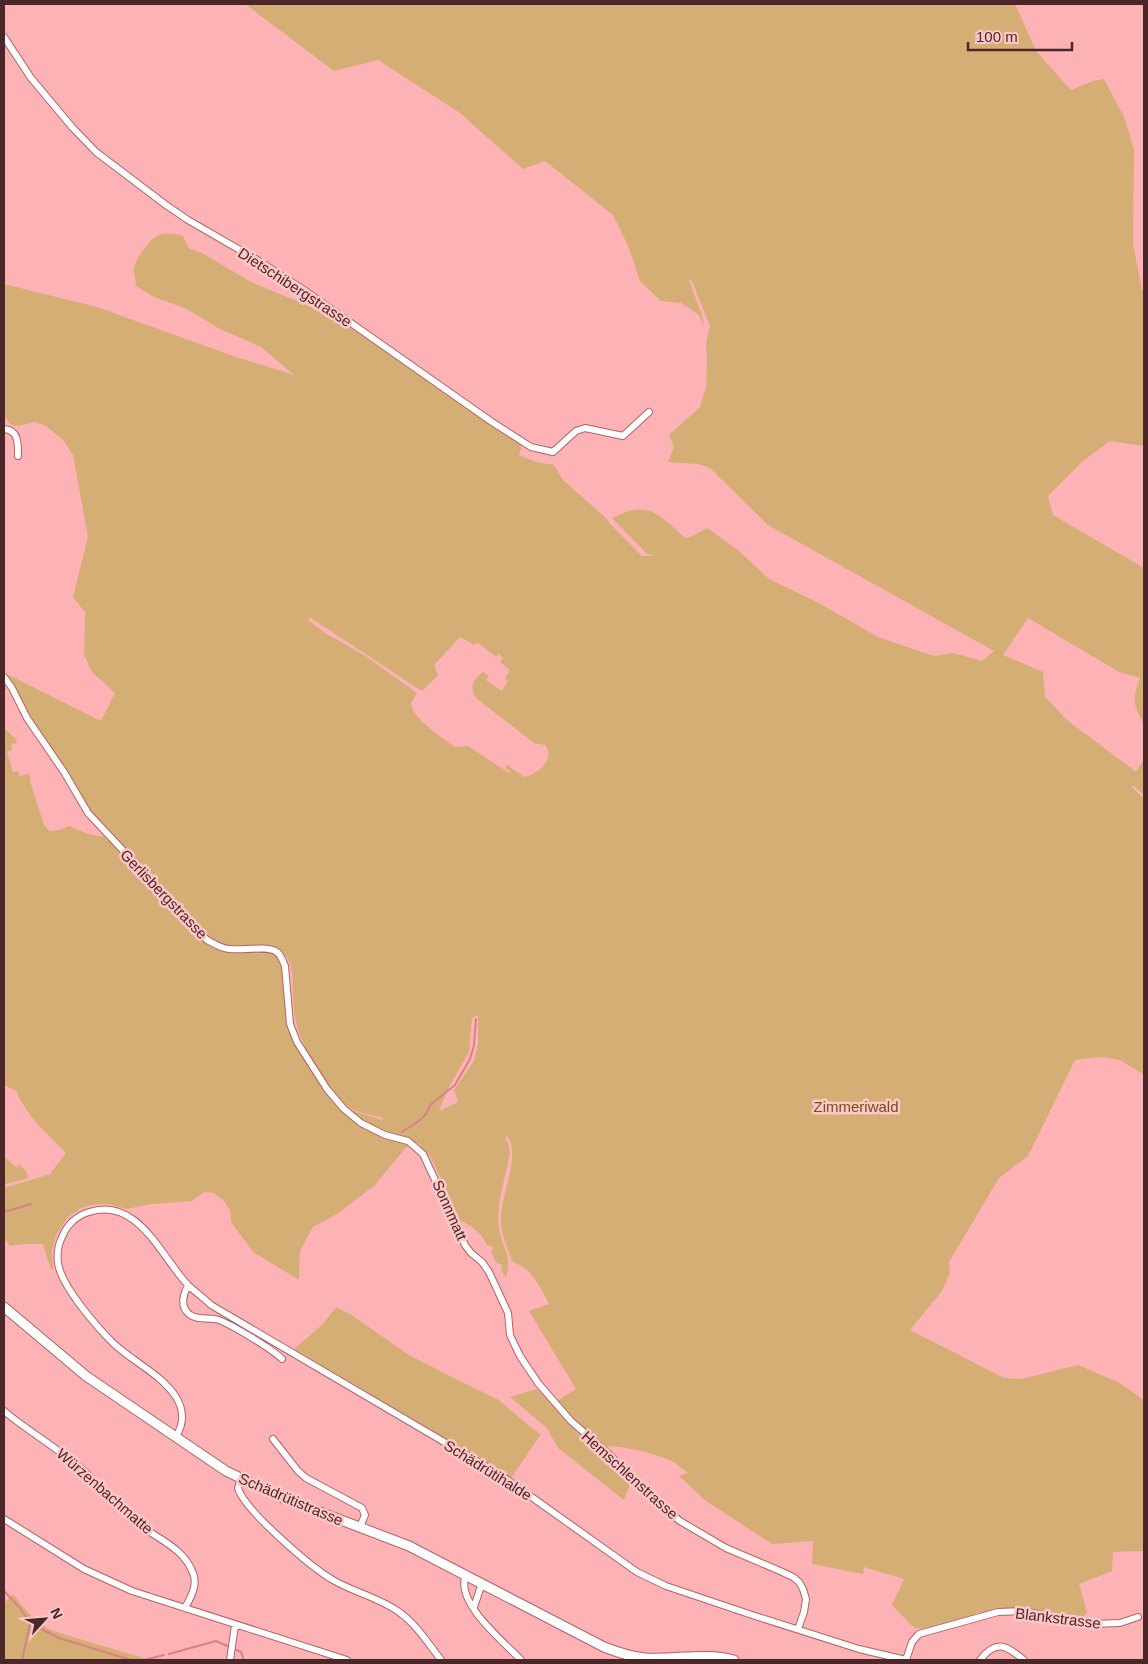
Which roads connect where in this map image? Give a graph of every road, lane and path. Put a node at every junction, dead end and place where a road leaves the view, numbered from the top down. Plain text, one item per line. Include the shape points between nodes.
1 (4, 37) edge
2 (648, 412) dead end
3 (4, 429) edge
4 (18, 456) dead end
5 (4, 677) edge
6 (415, 1145) joint
7 (188, 1286) junction
8 (4, 1307) edge
9 (520, 1356) joint
10 (282, 1359) dead end
11 (4, 1411) edge
12 (176, 1436) junction
13 (273, 1440) dead end
14 (241, 1478) junction
15 (4, 1519) edge
16 (360, 1528) junction
17 (466, 1575) junction
18 (482, 1583) junction
19 (185, 1608) junction
20 (474, 1608) junction
21 (1138, 1617) dead end
22 (235, 1625) junction
23 (798, 1629) junction
24 (230, 1660) edge
25 (347, 1660) edge
26 (441, 1660) edge
27 (521, 1660) edge
28 (734, 1660) edge
29 (906, 1660) edge
30 (980, 1660) edge
31 (1024, 1660) edge

1 - 2 street, Dietschibergstrasse via 31,78 96,152 188,220 304,290 531,446 553,452 576,431 585,428 623,436
3 - 4 street via 16,435
5 - 6 street, Gerlisbergstrasse via 88,813 207,940 230,949 270,950 282,957 290,1024 297,1042 327,1089 361,1122 385,1136
6 - 9 street, Sonnmatt via 428,1162 465,1245 489,1272 508,1313 510,1334
7 - 10 street via 184,1294 184,1307 188,1314 226,1323
7 - 12 street, Schädrütihalde via 155,1240 123,1214 95,1210 83,1214 65,1230 59,1242 58,1264 62,1277 84,1310 114,1343 176,1396 182,1418
7 - 23 street, Schädrütihalde via 229,1316 502,1476 637,1572 666,1586
8 - 12 main road, Schädrütistrasse via 86,1376
9 - 23 street, Hemschlenstrasse via 570,1421 663,1508 703,1536 799,1582 806,1599
11 - 19 street, Würzenbachmatte via 67,1457 137,1523 183,1556 195,1579
12 - 14 main road, Schädrütistrasse
13 - 16 street via 306,1478 362,1508 365,1517
14 - 16 main road, Schädrütistrasse
14 - 26 street via 238,1488 244,1499 300,1557 334,1581 398,1611 423,1635
15 - 19 street via 84,1569 132,1592
16 - 17 main road, Schädrütistrasse via 409,1546
17 - 18 main road, Schädrütistrasse
17 - 20 street via 464,1590
18 - 20 street
18 - 28 main road, Schädrütistrasse via 569,1631 624,1654 644,1658 709,1656
19 - 22 street
20 - 27 street via 483,1622
21 - 29 street, Blankstrasse via 1091,1624 1022,1611 998,1612 919,1634 912,1642
22 - 24 street
22 - 25 street
23 - 29 street, Schädrütihalde
30 - 31 street via 989,1650 999,1646 1008,1648

